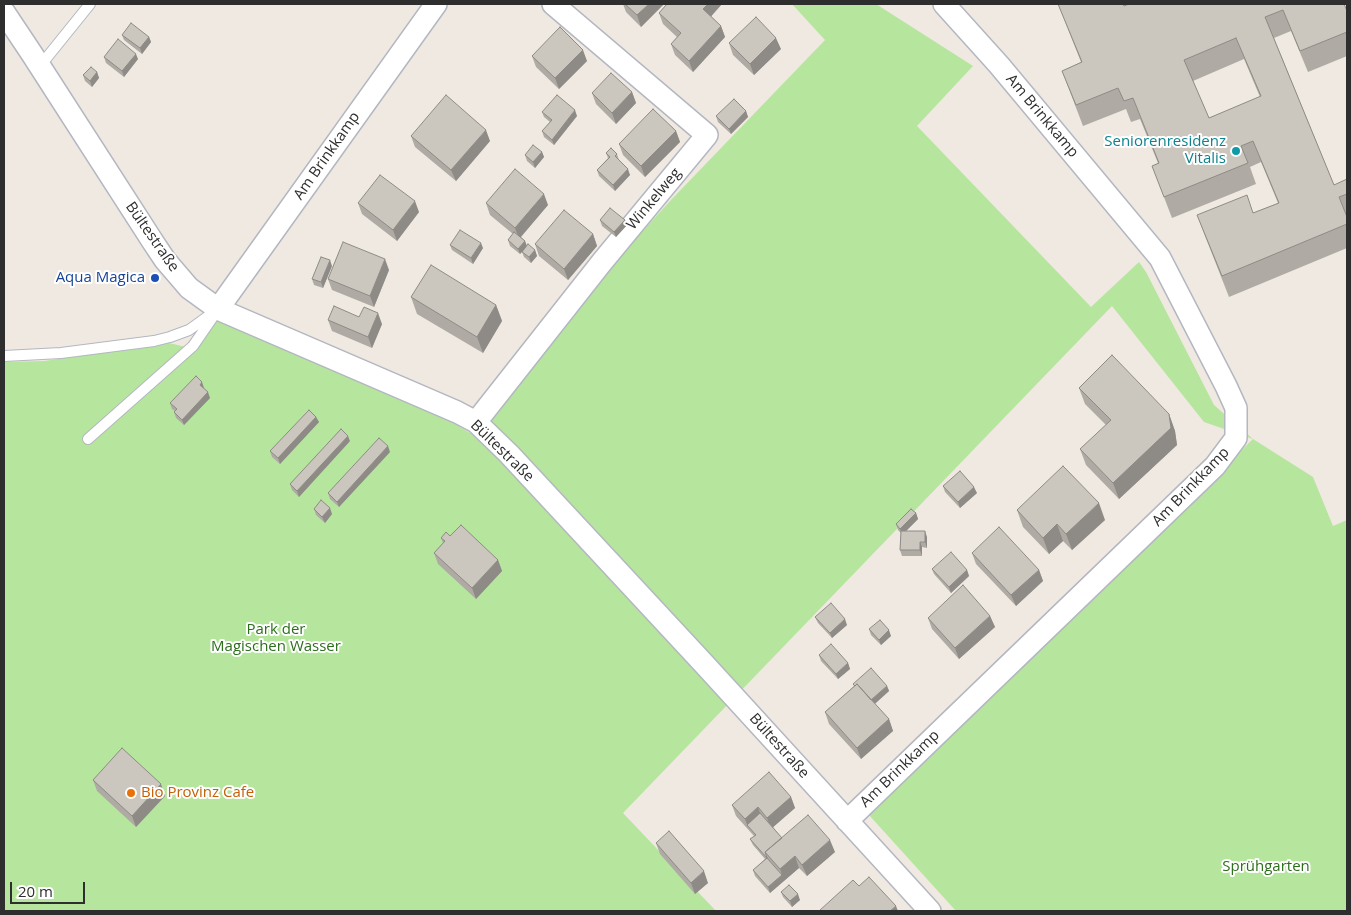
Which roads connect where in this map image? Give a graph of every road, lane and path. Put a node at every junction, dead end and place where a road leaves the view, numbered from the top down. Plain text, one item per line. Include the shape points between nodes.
1 (90, 4) edge
2 (436, 4) edge
3 (554, 4) edge
4 (944, 4) edge
5 (4, 12) edge
6 (40, 66) junction
7 (218, 309) junction
8 (4, 356) edge
9 (476, 422) junction
10 (88, 439) dead end
11 (847, 821) junction
12 (930, 911) edge

1 - 6 lane
2 - 7 street, Am Brinkkamp
3 - 9 street, Winkelweg via 707,135
4 - 11 street, Am Brinkkamp via 1006,73 1160,258 1236,408 1236,438 1216,466
5 - 6 street, Bültestraße
6 - 7 street, Bültestraße via 165,260 190,288
7 - 8 lane via 189,330 154,341 61,353
7 - 9 street, Bültestraße
7 - 10 lane via 194,346
9 - 11 street, Bültestraße
11 - 12 street, Bültestraße

